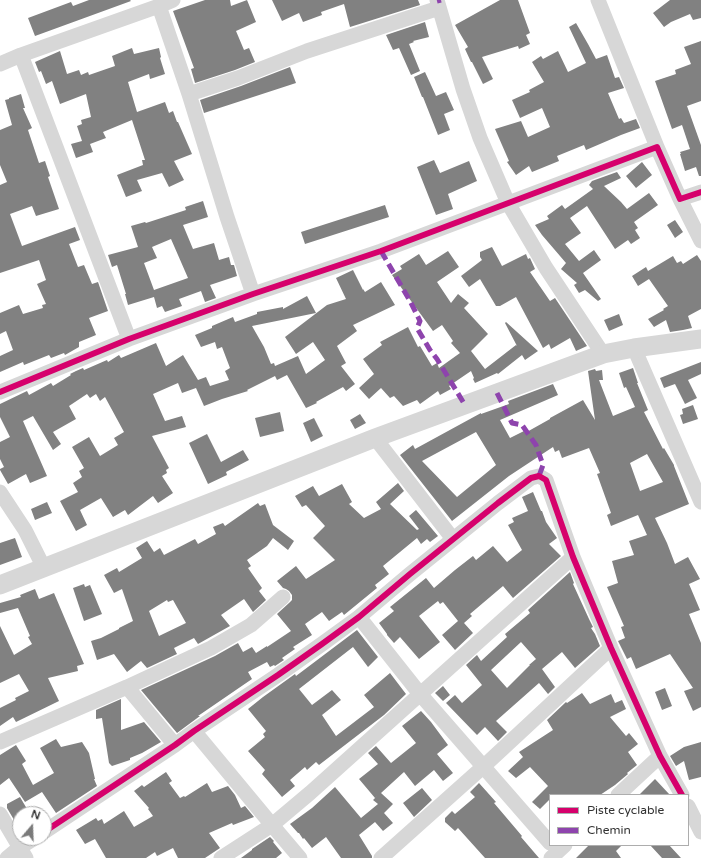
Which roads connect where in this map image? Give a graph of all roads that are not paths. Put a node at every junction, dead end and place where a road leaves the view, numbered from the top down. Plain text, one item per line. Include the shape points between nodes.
1 (173, 0) edge
2 (598, 0) edge
3 (438, 4) edge
4 (159, 6) junction
5 (21, 55) junction
6 (1, 62) edge
7 (189, 94) junction
8 (657, 147) junction
9 (701, 192) edge
10 (680, 199) junction
11 (508, 203) junction
12 (701, 241) edge
13 (253, 294) junction
14 (129, 339) junction
15 (701, 339) edge
16 (634, 348) junction
17 (603, 354) junction
18 (0, 392) edge
19 (374, 438) junction
20 (0, 492) edge
21 (701, 502) edge
22 (453, 539) junction
23 (573, 557) junction
24 (44, 568) junction
25 (0, 585) edge
26 (283, 597) dead end
27 (360, 617) junction
28 (611, 648) junction
29 (127, 687) junction
30 (420, 694) junction
31 (194, 731) junction
32 (0, 742) edge
33 (175, 745) junction
34 (660, 756) junction
35 (484, 766) junction
36 (619, 794) edge
37 (681, 794) edge
38 (694, 812) edge
39 (0, 814) edge
40 (272, 825) junction
41 (52, 827) edge
42 (701, 832) edge
43 (549, 842) edge
44 (23, 853) edge
45 (7, 858) edge
46 (221, 858) edge
47 (300, 858) edge
48 (382, 858) edge

1 - 4 street
2 - 8 street
3 - 7 street
3 - 11 street via 480,138
4 - 5 street
4 - 7 street
5 - 6 street
5 - 14 street
7 - 13 street
8 - 10 street
8 - 11 street
9 - 10 street
10 - 12 street
11 - 13 street via 381,251
11 - 17 street via 546,268
13 - 14 street
14 - 18 street
15 - 16 street
16 - 17 street
16 - 21 street
17 - 19 street
19 - 22 street
19 - 24 street
20 - 24 street via 25,530
22 - 23 street via 531,478 539,476 546,480
22 - 27 street
23 - 28 street
23 - 30 street
24 - 25 street
26 - 29 street via 246,629
27 - 30 street
27 - 31 street
28 - 34 street
28 - 35 street
29 - 32 street
29 - 33 street
30 - 35 street
30 - 40 street
31 - 33 street
31 - 40 street
33 - 41 street
34 - 36 street
34 - 37 street
35 - 43 street
35 - 48 street
38 - 42 street
39 - 44 street
40 - 46 street
40 - 47 street
44 - 45 street

